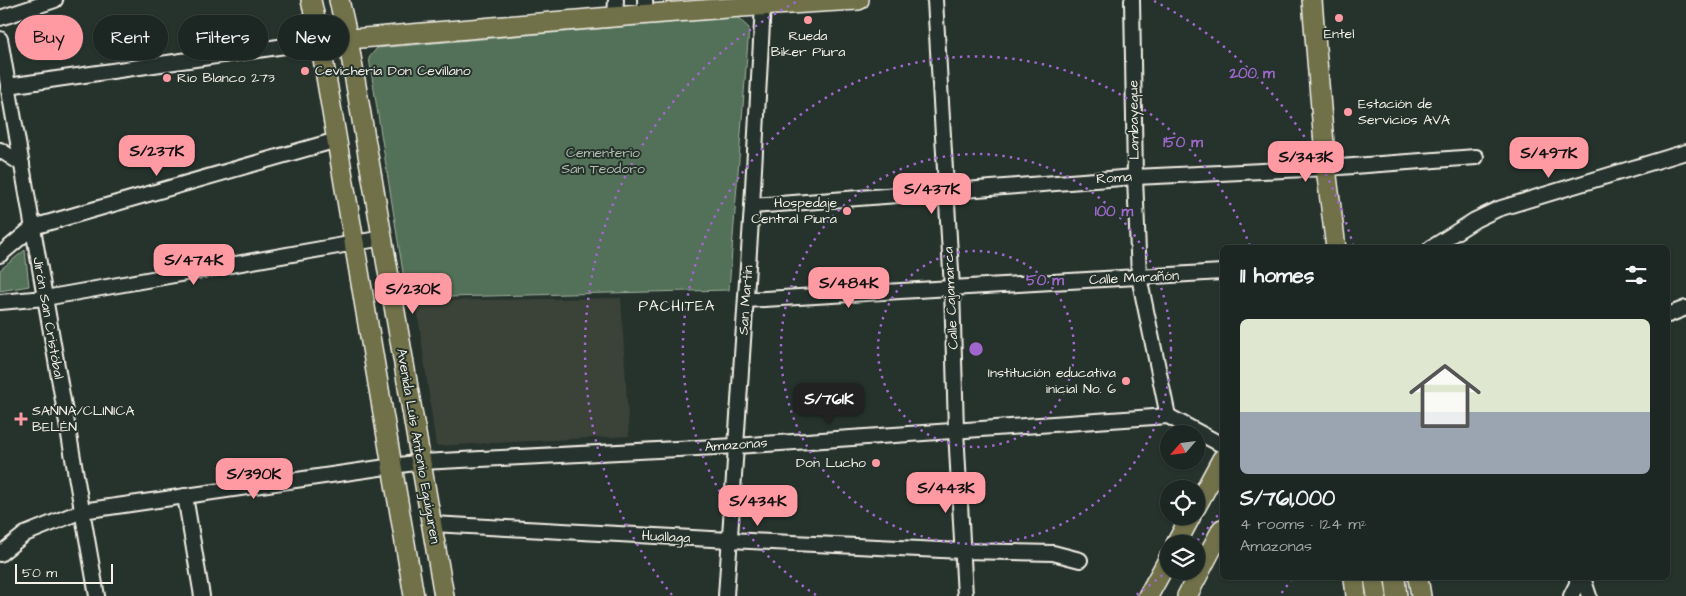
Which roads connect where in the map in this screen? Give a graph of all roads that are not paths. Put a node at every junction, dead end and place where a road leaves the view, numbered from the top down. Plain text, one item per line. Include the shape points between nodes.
1 (55, 0) edge
2 (311, 0) edge
3 (339, 0) edge
4 (859, 0) edge
5 (935, 0) edge
6 (1132, 0) edge
7 (1312, 0) edge
8 (763, 5) junction
9 (645, 7) edge
10 (616, 8) edge
11 (314, 15) edge
12 (342, 15) edge
13 (0, 18) edge
14 (0, 39) edge
15 (349, 39) edge
16 (349, 45) edge
17 (278, 47) edge
18 (323, 60) edge
19 (8, 86) junction
20 (337, 140) junction
21 (0, 150) edge
22 (1686, 152) edge
23 (1476, 157) dead end
24 (22, 164) junction
25 (1326, 168) junction
26 (1135, 177) junction
27 (945, 190) junction
28 (752, 206) junction
29 (32, 227) junction
30 (383, 238) junction
31 (354, 243) junction
32 (1336, 245) edge
33 (1436, 245) edge
34 (0, 255) edge
35 (1220, 272) edge
36 (1139, 277) junction
37 (952, 288) junction
38 (45, 298) junction
39 (746, 300) junction
40 (0, 302) edge
41 (1686, 308) edge
42 (1670, 314) edge
43 (1168, 416) junction
44 (956, 430) junction
45 (1220, 444) edge
46 (736, 446) junction
47 (421, 462) junction
48 (1220, 464) edge
49 (392, 466) junction
50 (1205, 491) edge
51 (185, 496) junction
52 (82, 511) junction
53 (432, 524) junction
54 (1220, 533) edge
55 (730, 540) junction
56 (962, 551) junction
57 (0, 554) edge
58 (1207, 558) junction
59 (1080, 560) dead end
60 (1160, 574) edge
61 (1354, 580) edge
62 (1374, 580) edge
63 (1395, 580) edge
64 (1418, 580) edge
65 (1577, 580) edge
66 (1583, 580) edge
67 (97, 596) edge
68 (202, 596) edge
69 (414, 596) edge
70 (444, 596) edge
71 (726, 596) edge
72 (965, 596) edge
73 (1148, 596) edge
74 (1187, 596) edge
75 (1196, 596) edge
76 (1356, 596) edge
77 (1376, 596) edge
78 (1397, 596) edge
79 (1420, 596) edge
80 (1571, 596) edge
81 (1589, 596) edge

1 - 13 street
2 - 11 main road, Avenida Luis Antonio Eguiguren
3 - 12 main road, Avenida Luis Antonio Eguiguren
4 - 8 main road
5 - 27 street, Calle Cajamarca
6 - 26 street, Lambayeque
7 - 25 main road
8 - 9 main road
8 - 28 street, San Martín
9 - 10 main road
10 - 15 main road
14 - 19 street, Jirón San Cristóbal
16 - 30 main road, Avenida Luis Antonio Eguiguren
17 - 19 street
18 - 20 main road, Avenida Luis Antonio Eguiguren
19 - 24 street, Jirón San Cristóbal
20 - 29 street
20 - 31 main road, Avenida Luis Antonio Eguiguren
21 - 24 street
22 - 33 street via 1498,209
23 - 25 street, Roma
24 - 29 street, Jirón San Cristóbal
25 - 26 street, Roma
25 - 32 main road
26 - 27 street, Roma
26 - 36 street, Lambayeque
27 - 28 street, Roma
27 - 37 street, Calle Cajamarca
28 - 39 street, San Martín
29 - 34 street
29 - 38 street, Jirón San Cristóbal
30 - 31 street
30 - 47 main road, Avenida Luis Antonio Eguiguren
31 - 38 street
31 - 49 main road, Avenida Luis Antonio Eguiguren
35 - 36 street, Calle Marañón
36 - 37 street, Calle Marañón
36 - 43 street, Lambayeque
37 - 39 street, Calle Marañón
37 - 44 street, Calle Cajamarca
38 - 40 street
38 - 52 street, Jirón San Cristóbal
39 - 46 street, San Martín
41 - 42 street
43 - 44 street, Amazonas
43 - 45 street
44 - 46 street, Amazonas
44 - 56 street, Calle Cajamarca
46 - 47 street, Amazonas
46 - 55 street, San Martín
47 - 49 street, Amazonas
47 - 53 main road, Avenida Luis Antonio Eguiguren
48 - 50 main road
49 - 51 street, Amazonas
49 - 69 main road, Avenida Luis Antonio Eguiguren
51 - 52 street, Amazonas
51 - 68 street
52 - 57 street, Amazonas via 25,534
52 - 67 street, Jirón San Cristóbal
53 - 55 street, Huallaga
53 - 70 main road, Avenida Luis Antonio Eguiguren
54 - 58 main road
55 - 56 street, Huallaga
55 - 71 street, San Martín
56 - 59 street, Huallaga via 1054,553
56 - 72 street, Calle Cajamarca
58 - 74 main road
58 - 75 street
60 - 73 main road
61 - 76 main road
62 - 77 main road
63 - 78 main road
64 - 79 main road
65 - 80 street
66 - 81 street

